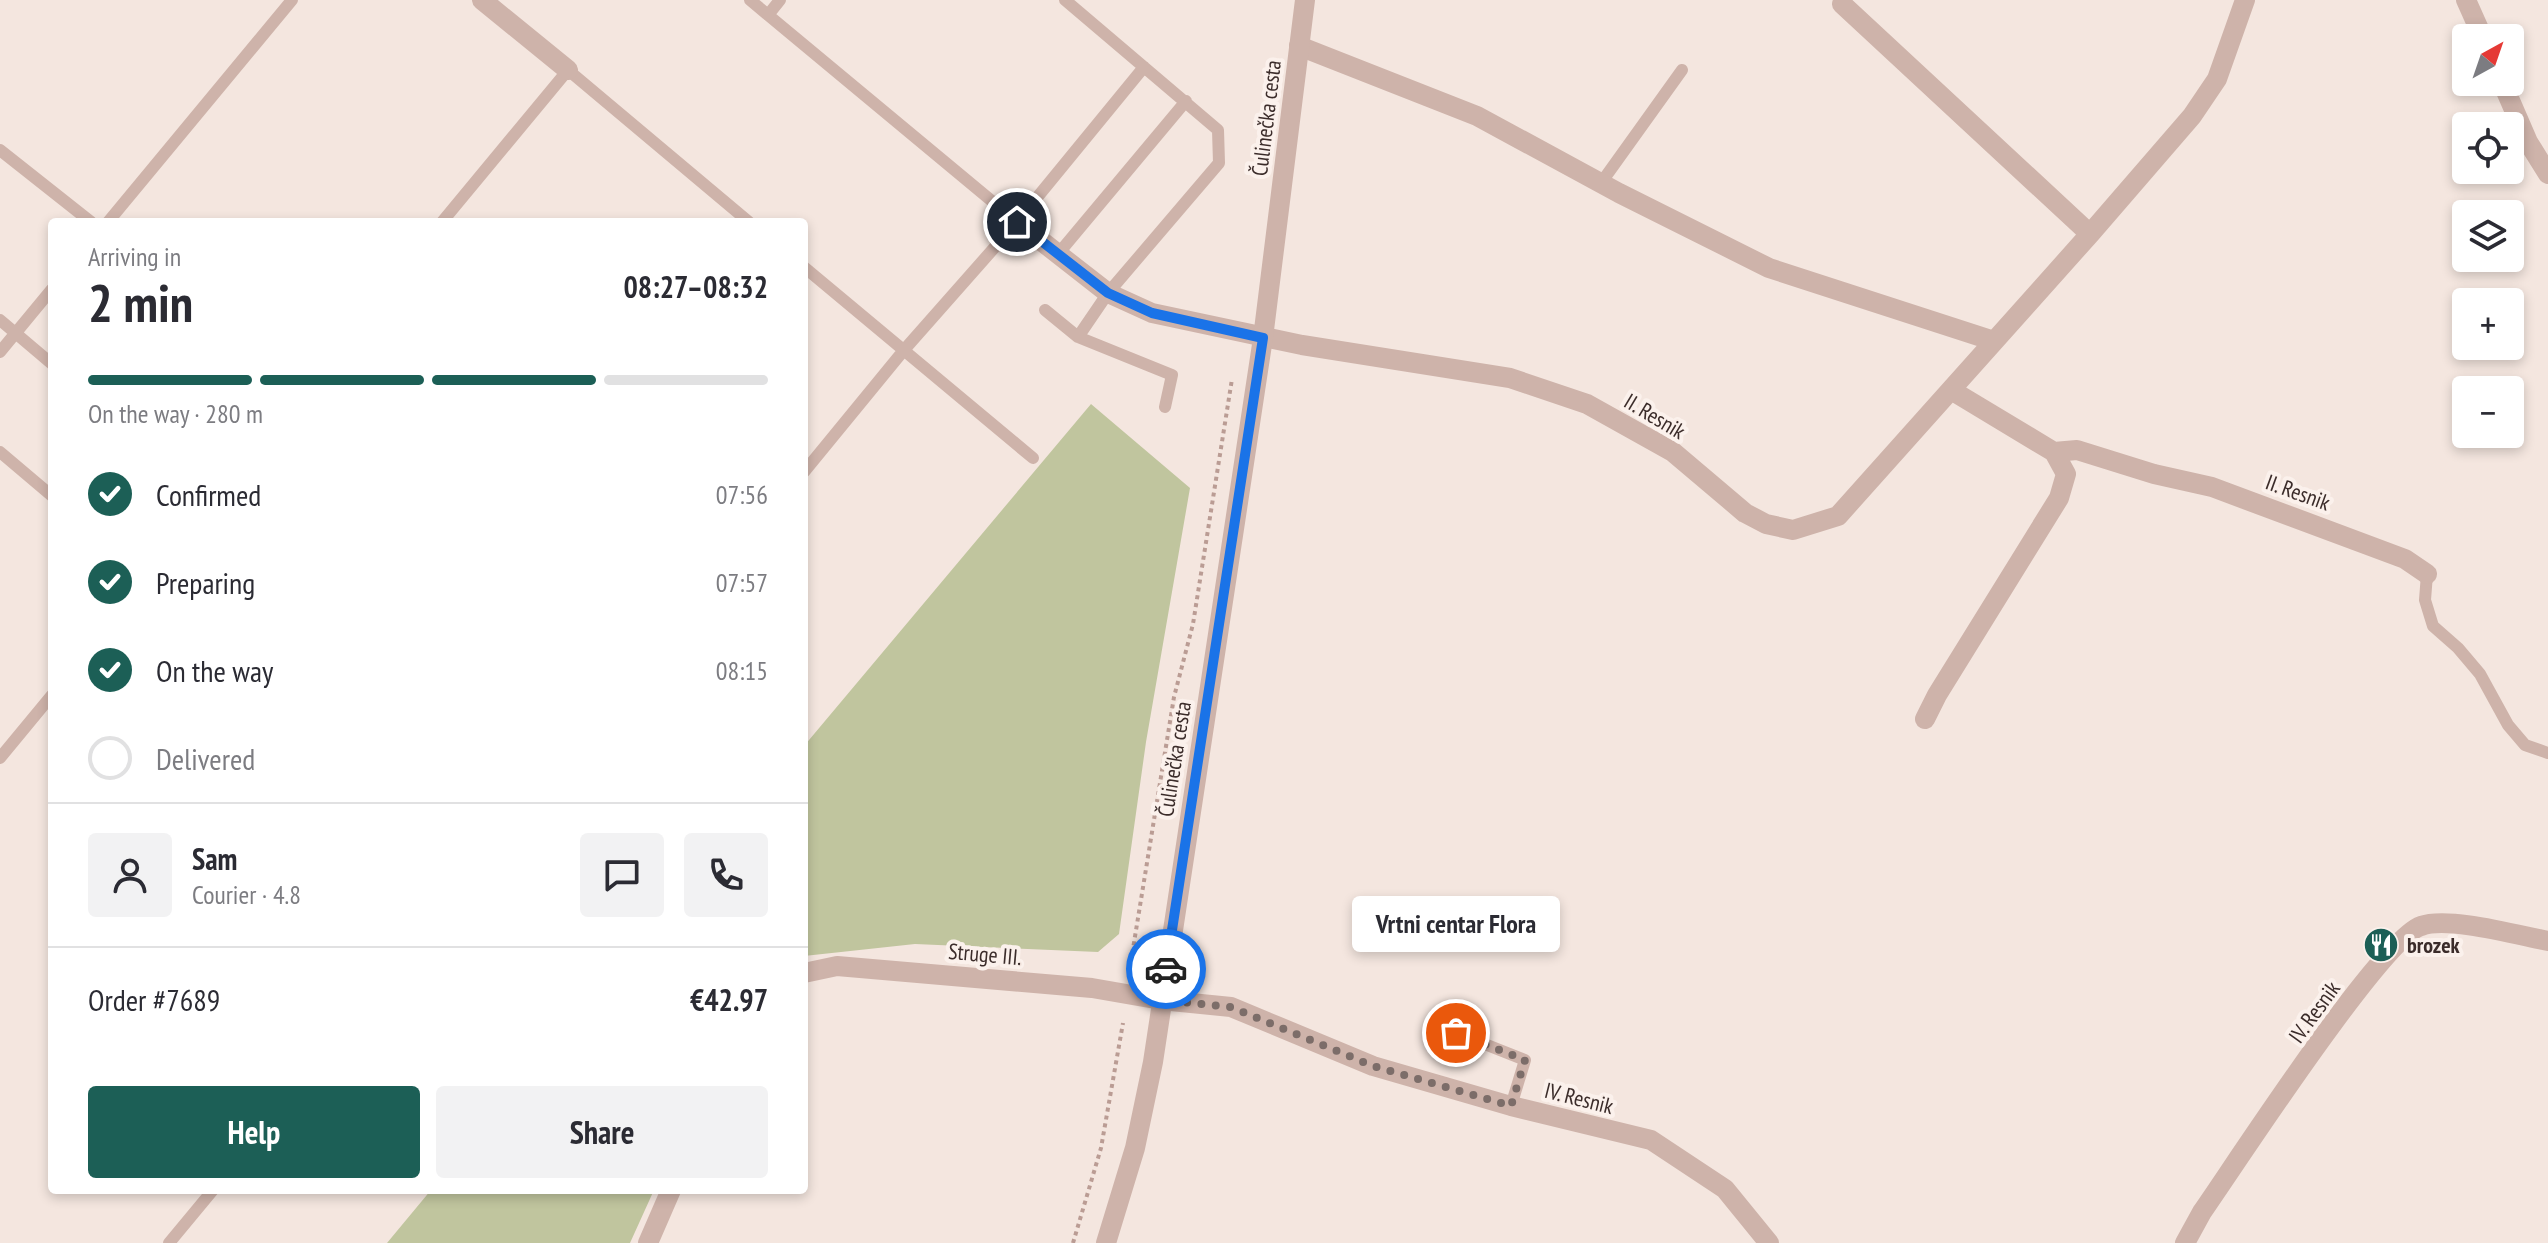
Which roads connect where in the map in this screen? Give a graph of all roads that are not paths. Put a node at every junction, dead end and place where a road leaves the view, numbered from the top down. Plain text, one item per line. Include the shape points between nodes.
1 (292, 0) edge
2 (482, 0) edge
3 (750, 0) edge
4 (780, 0) edge
5 (1065, 0) edge
6 (1305, 0) edge
7 (2245, 0) edge
8 (2466, 0) edge
9 (1842, 4) dead end
10 (768, 15) junction
11 (2477, 24) edge
12 (1299, 46) junction
13 (1144, 67) junction
14 (568, 70) junction
15 (1682, 70) dead end
16 (2508, 96) edge
17 (1186, 101) junction
18 (0, 150) edge
19 (2548, 174) edge
20 (1601, 183) junction
21 (86, 218) edge
22 (111, 218) edge
23 (445, 218) edge
24 (744, 218) edge
25 (1017, 222) junction
26 (2090, 234) junction
27 (1058, 254) junction
28 (808, 270) edge
29 (1108, 293) junction
30 (48, 294) edge
31 (1045, 310) dead end
32 (0, 320) edge
33 (15, 334) junction
34 (1078, 337) junction
35 (1263, 338) junction
36 (1994, 341) junction
37 (904, 350) junction
38 (0, 352) edge
39 (48, 361) edge
40 (1951, 390) junction
41 (1165, 407) dead end
42 (0, 452) edge
43 (2054, 452) junction
44 (1033, 458) dead end
45 (808, 467) edge
46 (48, 493) edge
47 (2427, 574) joint
48 (48, 700) edge
49 (1925, 719) dead end
50 (2548, 753) edge
51 (0, 758) edge
52 (2548, 941) edge
53 (808, 972) edge
54 (1161, 1000) junction
55 (1434, 1024) dead end
56 (1511, 1106) junction
57 (210, 1194) edge
58 (669, 1194) edge
59 (169, 1243) edge
60 (648, 1243) edge
61 (1106, 1243) edge
62 (1769, 1243) edge
63 (2185, 1243) edge

1 - 22 lane
2 - 14 street
3 - 10 lane
4 - 10 lane
5 - 13 lane
6 - 12 street, Čulinečka cesta
7 - 26 street, II. Resnik via 2217,79 2192,116
8 - 11 street
9 - 26 street
10 - 25 lane
12 - 20 street via 1477,116
12 - 35 street, Čulinečka cesta
13 - 17 lane
13 - 25 lane
14 - 23 lane
14 - 24 lane
15 - 20 lane
16 - 19 street
17 - 27 lane
17 - 29 lane via 1218,130 1219,163
18 - 21 lane
20 - 36 street via 1769,268
25 - 27 street
25 - 37 lane
26 - 36 street, II. Resnik
27 - 29 street
28 - 37 lane
29 - 34 lane
29 - 35 street via 1152,313
30 - 33 lane
31 - 34 lane
32 - 33 lane
33 - 38 lane
33 - 39 lane
34 - 41 lane via 1172,375
35 - 40 street, II. Resnik via 1550,389 1673,452 1745,513 1793,530 1838,516
35 - 54 street, Čulinečka cesta
36 - 40 street, II. Resnik
37 - 44 lane
37 - 45 lane
40 - 43 street, II. Resnik
42 - 46 lane
43 - 47 street, II. Resnik via 2077,450 2212,487 2405,559
43 - 49 street via 2066,474 2059,498
47 - 50 lane via 2425,600 2433,626 2480,674 2525,745
48 - 51 lane
52 - 63 street, IV. Resnik via 2440,922 2418,926 2392,948 2341,1013
53 - 54 street, Struge III. via 837,966 1092,988
54 - 56 street, IV. Resnik via 1231,1007 1373,1066
54 - 61 street, Čulinečka cesta via 1146,1104
55 - 56 lane via 1525,1060
56 - 62 street, IV. Resnik via 1651,1140 1725,1189
57 - 59 lane
58 - 60 street

